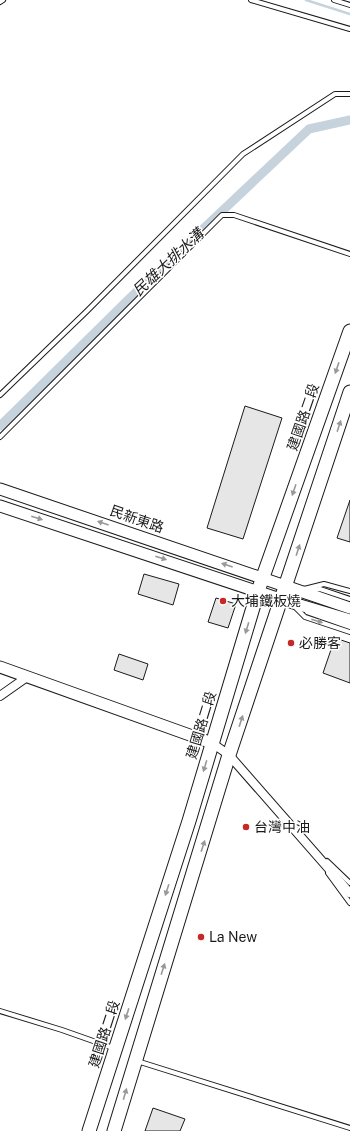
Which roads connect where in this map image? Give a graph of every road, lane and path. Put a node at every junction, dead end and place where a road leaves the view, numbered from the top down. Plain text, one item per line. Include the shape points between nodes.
1 (3, 0) edge
2 (250, 0) edge
3 (334, 0) edge
4 (0, 2) edge
5 (350, 5) edge
6 (350, 29) edge
7 (350, 94) edge
8 (350, 254) edge
9 (350, 331) edge
10 (350, 392) edge
11 (0, 395) edge
12 (0, 437) edge
13 (0, 489) edge
14 (0, 506) edge
15 (264, 578) junction
16 (292, 589) junction
17 (258, 591) junction
18 (350, 592) edge
19 (350, 599) edge
20 (285, 600) junction
21 (350, 608) edge
22 (350, 620) edge
23 (350, 627) edge
24 (350, 632) edge
25 (0, 667) edge
26 (27, 677) junction
27 (0, 696) edge
28 (212, 743) junction
29 (230, 755) junction
30 (300, 836) junction
31 (350, 883) edge
32 (350, 893) edge
33 (350, 903) edge
34 (0, 1012) edge
35 (116, 1049) junction
36 (134, 1060) junction
37 (350, 1128) edge
38 (89, 1131) edge
39 (114, 1131) edge

1 - 4 lane
2 - 6 lane
3 - 5 lane
7 - 11 lane via 334,94 243,154
8 - 12 lane via 234,215 222,216
9 -> 15 main road, 建國路二段
16 -> 10 main road
15 -> 13 main road, 民新東路
14 -> 17 main road
15 - 16 main road, 民新東路
15 - 17 main road, 建國路二段
16 - 18 lane via 324,584
16 - 19 lane via 320,589
16 - 20 main road
16 - 21 main road, 民新東路
17 - 20 main road
17 -> 28 main road, 建國路二段
20 - 22 main road
20 - 23 lane via 310,614
20 -> 24 lane via 305,618
29 -> 20 main road
25 - 26 main road
26 - 27 street
26 - 28 main road
28 - 29 street
28 -> 35 main road, 建國路二段
29 - 30 street
36 -> 29 main road
30 - 31 lane
30 - 32 street
30 - 33 lane
34 - 35 lane
35 - 38 main road, 建國路二段
36 - 37 lane
39 -> 36 main road

